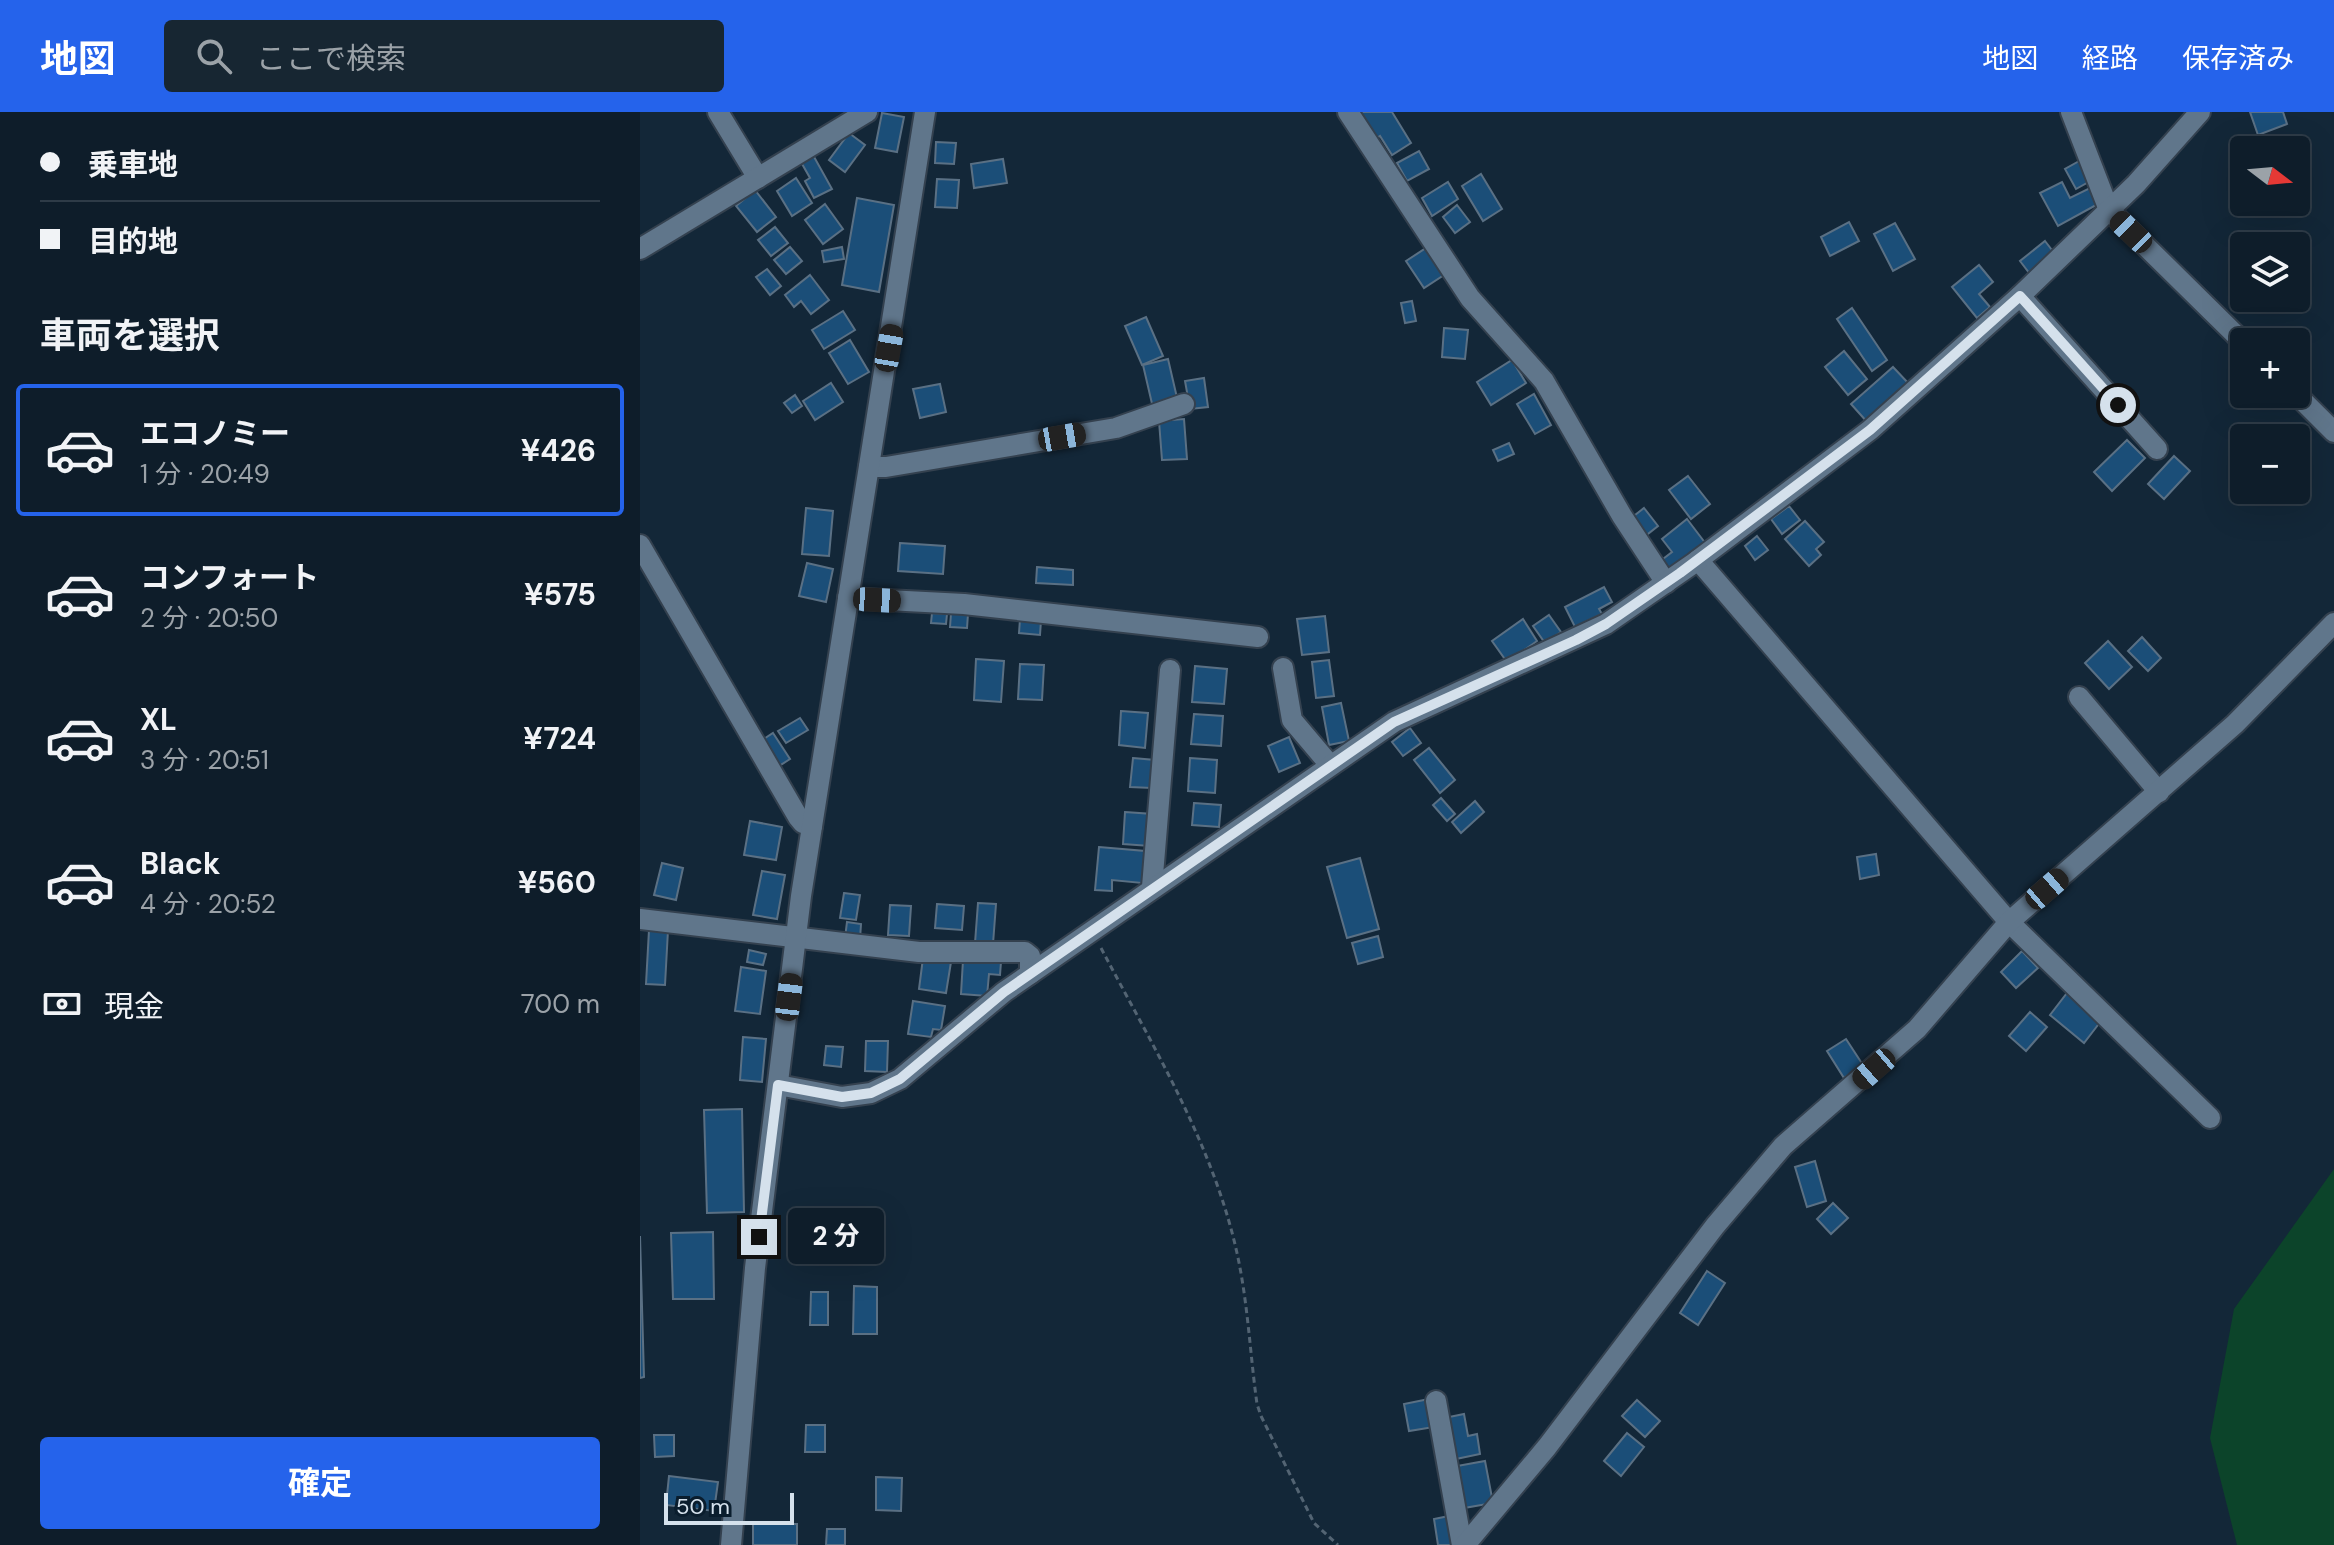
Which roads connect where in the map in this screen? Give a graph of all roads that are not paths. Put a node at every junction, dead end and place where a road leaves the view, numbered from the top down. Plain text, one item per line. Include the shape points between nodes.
1 (718, 112) edge
2 (867, 112) edge
3 (925, 112) edge
4 (1348, 112) edge
5 (2071, 112) edge
6 (2200, 112) edge
7 (758, 178) junction
8 (2109, 210) junction
9 (640, 249) edge
10 (2020, 296) junction
11 (2230, 329) edge
12 (1184, 404) dead end
13 (2310, 408) edge
14 (2334, 432) edge
15 (2157, 449) dead end
16 (869, 467) junction
17 (640, 545) edge
18 (1698, 560) junction
19 (1666, 583) junction
20 (848, 598) junction
21 (2334, 623) edge
22 (1258, 637) dead end
23 (1283, 668) dead end
24 (1170, 670) dead end
25 (2079, 697) dead end
26 (1330, 765) junction
27 (2159, 792) junction
28 (812, 826) junction
29 (1152, 887) junction
30 (640, 919) edge
31 (2009, 922) junction
32 (796, 938) junction
33 (1030, 974) junction
34 (778, 1085) junction
35 (2210, 1118) dead end
36 (1436, 1401) dead end
37 (731, 1545) edge
38 (1464, 1545) edge

1 - 7 street
2 - 7 street
3 - 16 street
4 - 19 street via 1470,298 1544,381
5 - 8 street
6 - 8 street
7 - 9 street
8 - 10 street
8 - 11 street
10 - 15 street
10 - 18 street via 1870,430
12 - 16 street via 1116,428
13 - 14 street
16 - 20 street
17 - 28 street via 798,817
18 - 19 street
18 - 31 street
19 - 26 street via 1606,624 1394,722
20 - 22 street via 964,604
20 - 28 street
21 - 27 street
23 - 26 street via 1292,720
24 - 29 street
25 - 27 street
26 - 29 street
27 - 31 street
28 - 32 street
29 - 33 street
30 - 32 street
31 - 35 street
31 - 38 street via 1917,1029 1802,1128 1739,1195 1547,1447
32 - 33 street via 919,952 1025,952
32 - 34 street
33 - 34 street via 900,1079 871,1093 842,1097
34 - 37 street via 755,1268
36 - 38 street

